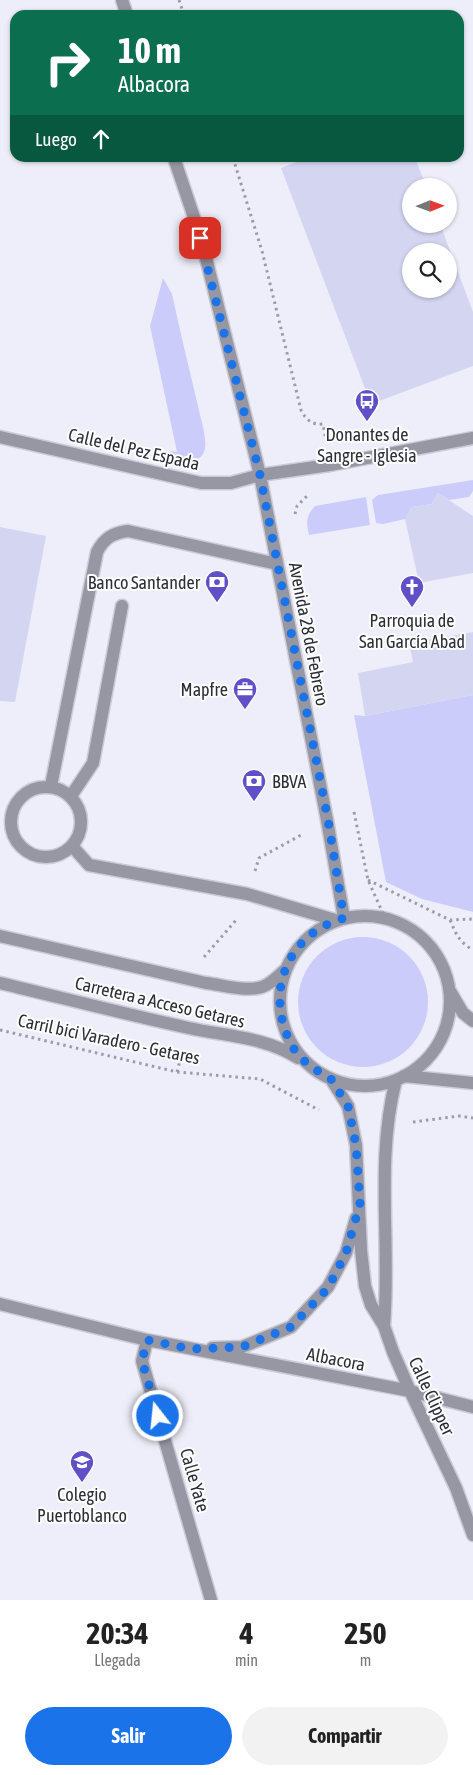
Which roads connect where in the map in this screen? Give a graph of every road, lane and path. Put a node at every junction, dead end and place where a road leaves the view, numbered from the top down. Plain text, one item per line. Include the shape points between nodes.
1 (175, 162) edge
2 (234, 162) edge
3 (0, 437) edge
4 (473, 438) edge
5 (336, 464) junction
6 (260, 475) junction
7 (312, 493) dead end
8 (296, 521) dead end
9 (277, 564) junction
10 (122, 606) dead end
11 (51, 786) junction
12 (71, 796) junction
13 (352, 802) dead end
14 (354, 812) junction
15 (328, 820) junction
16 (6, 829) edge
17 (72, 846) junction
18 (368, 880) junction
19 (247, 894) junction
20 (385, 918) junction
21 (473, 918) edge
22 (340, 919) junction
23 (450, 920) junction
24 (0, 936) edge
25 (473, 950) edge
26 (285, 970) junction
27 (198, 981) junction
28 (0, 983) edge
29 (450, 991) junction
30 (473, 1021) edge
31 (188, 1028) junction
32 (0, 1030) edge
33 (308, 1065) junction
34 (177, 1072) junction
35 (400, 1078) junction
36 (331, 1079) junction
37 (473, 1083) edge
38 (350, 1117) junction
39 (473, 1118) edge
40 (388, 1125) junction
41 (360, 1204) junction
42 (0, 1304) edge
43 (384, 1326) junction
44 (147, 1340) junction
45 (191, 1349) junction
46 (410, 1391) junction
47 (473, 1407) edge
48 (473, 1535) edge
49 (211, 1600) edge

1 - 6 street, Avenida 28 de Febrero via 200,238
2 - 5 path via 262,251 303,416 312,423 323,424
3 - 6 street, Calle del Pez Espada via 201,483 231,483
4 - 5 street, Calle del Pez Espada
5 - 6 street, Calle del Pez Espada
6 - 9 street, Avenida 28 de Febrero
7 - 8 path via 297,506
9 - 11 street via 128,531 109,536 101,543
9 - 15 street, Avenida 28 de Febrero
10 - 12 street via 93,763
11 - 12 street
11 - 16 street via 30,790 21,797 14,806
12 - 17 street via 78,805 82,821
13 - 14 path
14 - 15 path
14 - 18 path
15 - 19 path via 259,858
15 - 22 street, Avenida 28 de Febrero
16 - 17 street via 22,848 42,857 63,854
17 - 19 street via 89,865
18 - 20 path
18 - 23 path
19 - 22 street
19 - 27 path via 240,915 204,955
20 - 22 street via 365,915
20 - 29 street via 405,926 435,952
21 - 23 path
22 - 26 street via 308,936 294,952
23 - 25 path via 463,944
24 - 27 street, Carretera a Acceso Getares
26 - 27 street, Carretera a Acceso Getares via 264,987 252,989
26 - 33 street via 280,990 280,1011 294,1049
28 - 31 street, Carretera a Acceso Getares
29 - 30 street via 463,1013
29 - 35 street via 449,1012 435,1050 421,1065
31 - 33 street, Carretera a Acceso Getares via 266,1043 285,1050
31 - 34 path
32 - 34 path, Carril bici Varadero - Getares
33 - 36 street
34 - 38 path, Carril bici Varadero - Getares via 260,1079 322,1112
35 - 36 street via 385,1084 364,1086
35 - 37 street
35 - 40 street, Calle Clipper via 391,1099
36 - 38 street, Calle Clipper via 348,1106
38 - 41 street, Calle Clipper via 356,1145
39 - 40 path via 458,1116
40 - 43 street, Calle Clipper
41 - 43 street, Calle Clipper via 365,1286 371,1305
41 - 45 street, Albacora via 346,1253 328,1288 291,1327 242,1347
42 - 44 street, Albacora
43 - 46 street, Calle Clipper
44 - 45 street, Albacora
44 - 49 street, Calle Yate via 142,1361
45 - 46 street, Albacora
46 - 47 street, Albacora
46 - 48 street, Calle Clipper via 456,1488

